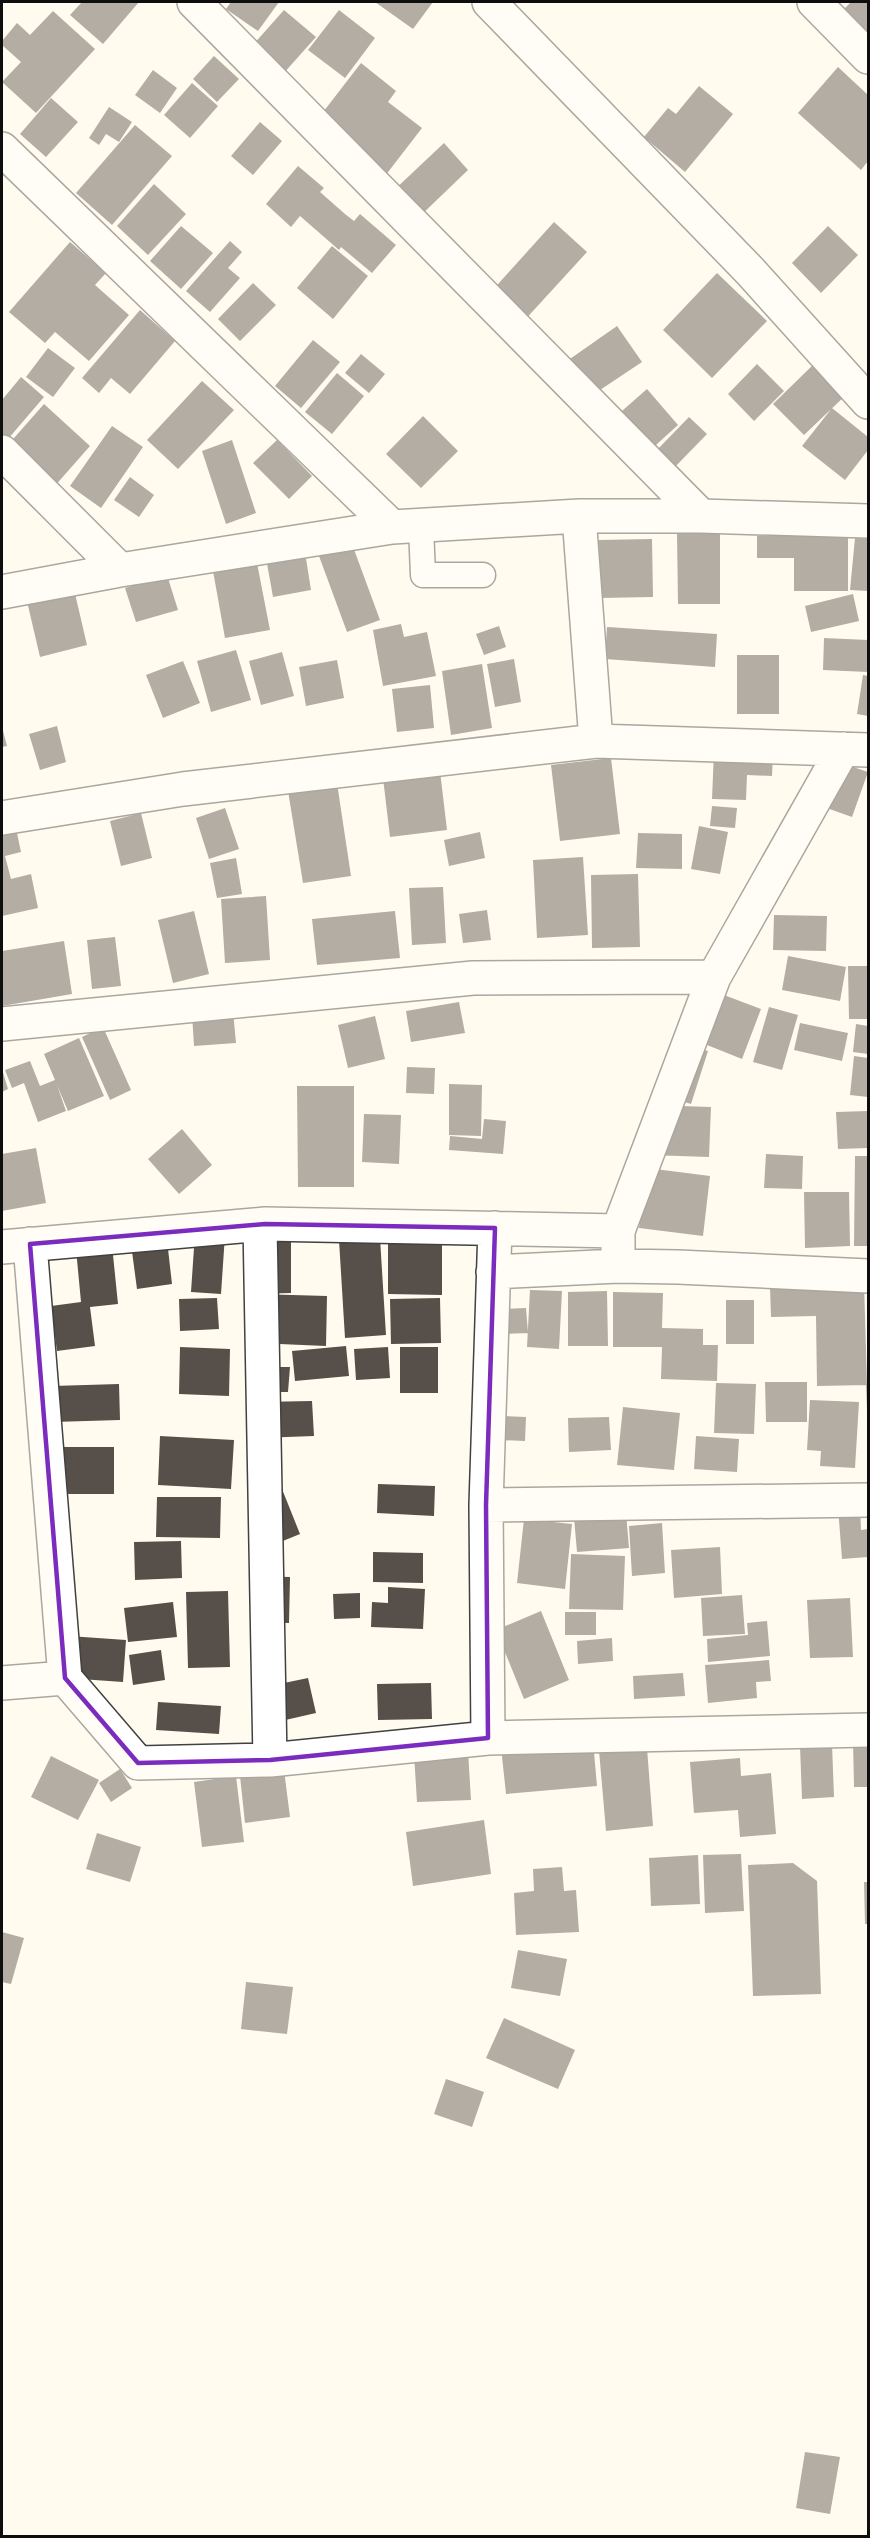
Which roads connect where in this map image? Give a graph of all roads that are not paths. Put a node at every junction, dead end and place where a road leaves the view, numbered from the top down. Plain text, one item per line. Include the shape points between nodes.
1 (194, 2) edge
2 (489, 2) edge
3 (814, 2) edge
4 (868, 57) edge
5 (2, 149) edge
6 (868, 402) edge
7 (2, 452) edge
8 (579, 516) junction
9 (701, 516) junction
10 (868, 521) edge
11 (406, 527) junction
12 (120, 570) junction
13 (483, 575) dead end
14 (2, 592) edge
15 (596, 741) junction
16 (856, 749) edge
17 (2, 818) edge
18 (714, 977) junction
19 (2, 1024) edge
20 (260, 1225) junction
21 (495, 1228) junction
22 (618, 1231) junction
23 (16, 1245) edge
24 (618, 1266) junction
25 (493, 1272) junction
26 (868, 1276) edge
27 (868, 1500) edge
28 (486, 1505) junction
29 (65, 1678) junction
30 (2, 1683) edge
31 (868, 1730) edge
32 (488, 1738) junction
33 (270, 1760) junction

1 - 9 street
2 - 6 street via 750,271
3 - 4 street
5 - 11 street
7 - 12 street
8 - 9 street
8 - 11 street
8 - 15 street
9 - 10 street
11 - 12 street
11 - 13 lane via 423,575
12 - 14 street
15 - 16 street
15 - 17 street via 183,789
16 - 18 street
18 - 19 street via 473,978
18 - 22 street
20 - 21 street
20 - 23 street
20 - 33 street
21 - 22 street
21 - 25 street
22 - 24 street
23 - 29 street
24 - 25 street
24 - 26 street
25 - 28 street
27 - 28 street
28 - 32 street
29 - 30 street
29 - 33 street via 138,1763
31 - 32 street
32 - 33 street

